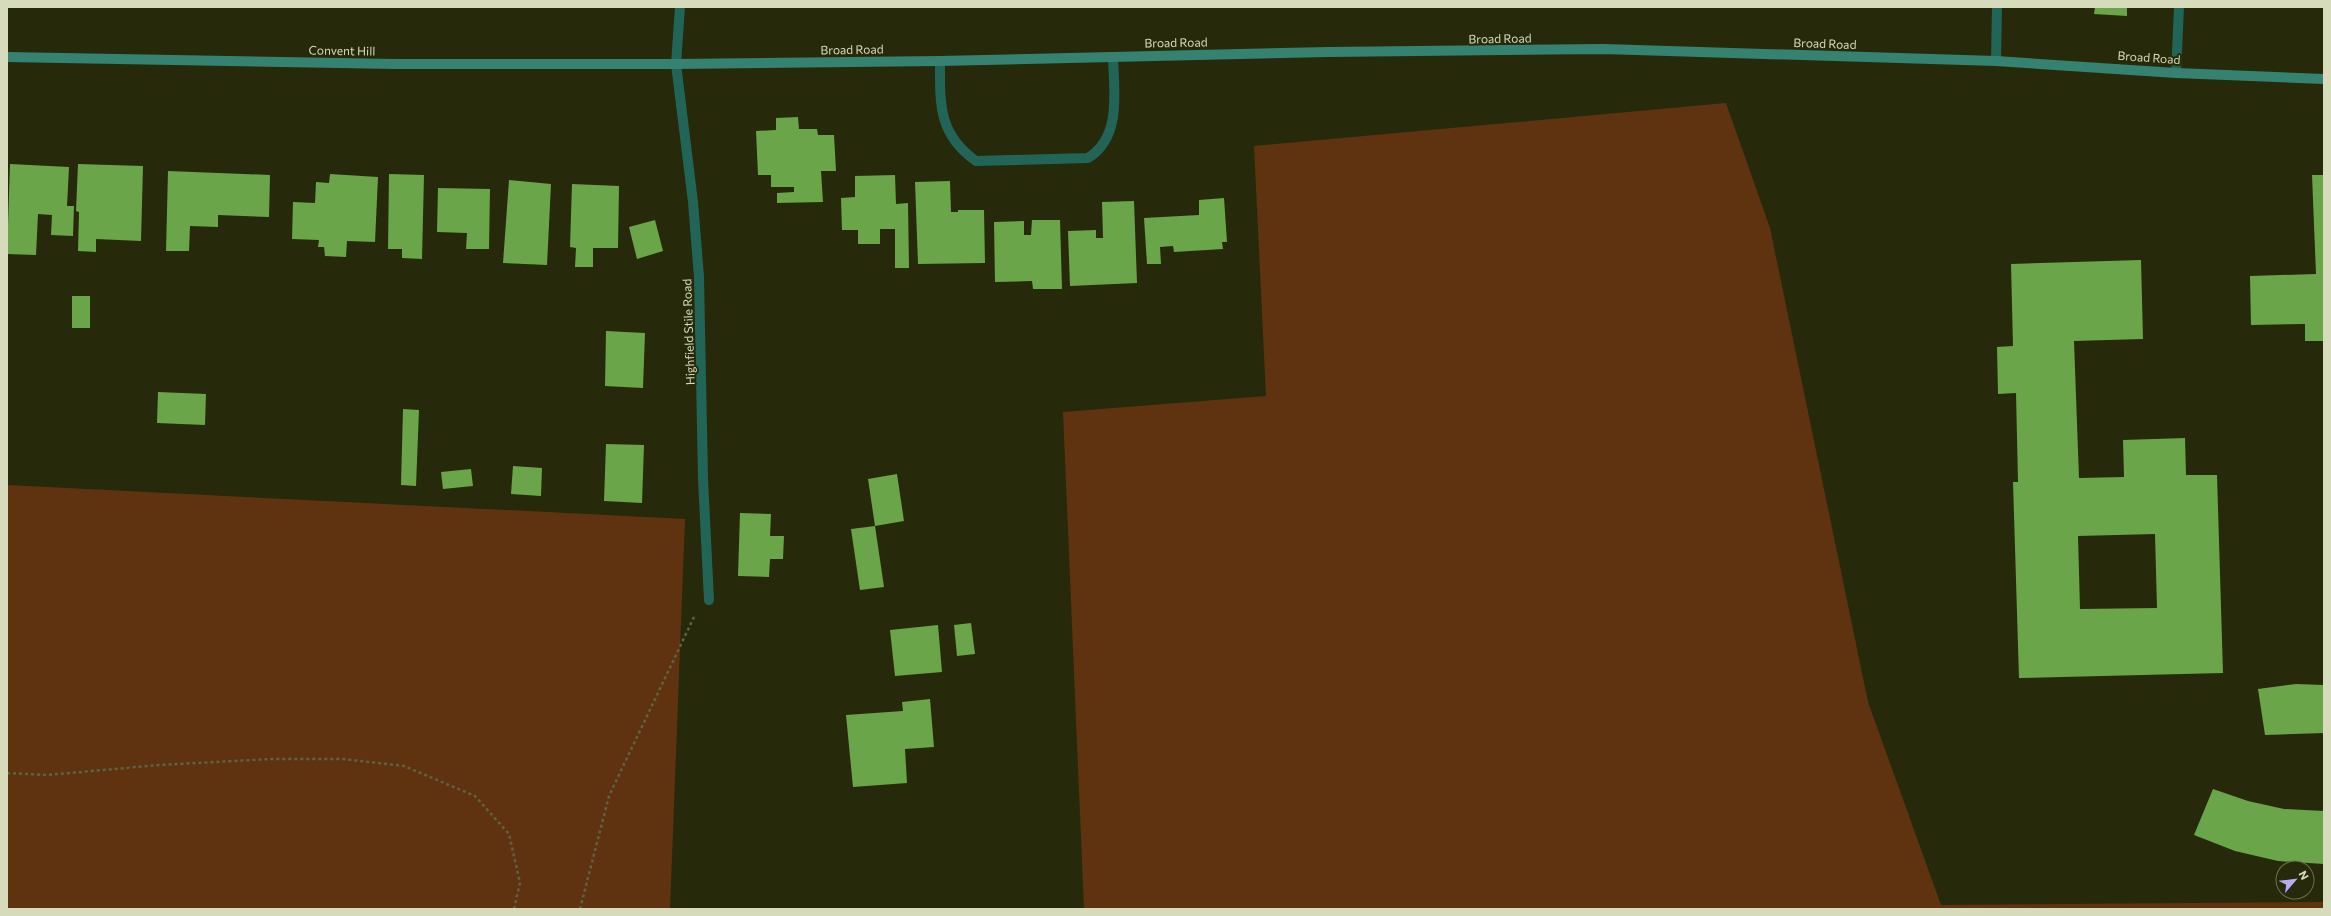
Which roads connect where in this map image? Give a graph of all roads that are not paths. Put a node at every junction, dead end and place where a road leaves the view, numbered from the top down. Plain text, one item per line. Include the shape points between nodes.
1 (680, 7) edge
2 (1997, 7) edge
3 (2179, 7) edge
4 (7, 57) edge
5 (1113, 57) junction
6 (940, 61) junction
7 (1996, 61) junction
8 (676, 64) junction
9 (2176, 73) junction
10 (2324, 79) edge
11 (709, 600) road end

1 - 8 street, Highfield Stile Road
2 - 7 street
3 - 9 street
4 - 8 main road, Convent Hill via 395,64
5 - 6 main road, Broad Road
5 - 6 street via 1115,112 1098,151 1088,158 984,161 976,161 962,151 950,135 940,107
5 - 7 main road, Broad Road via 1604,50
6 - 8 main road, Broad Road
7 - 9 main road, Broad Road
8 - 11 street, Highfield Stile Road via 693,202 699,277 703,479
9 - 10 main road, Broad Road

